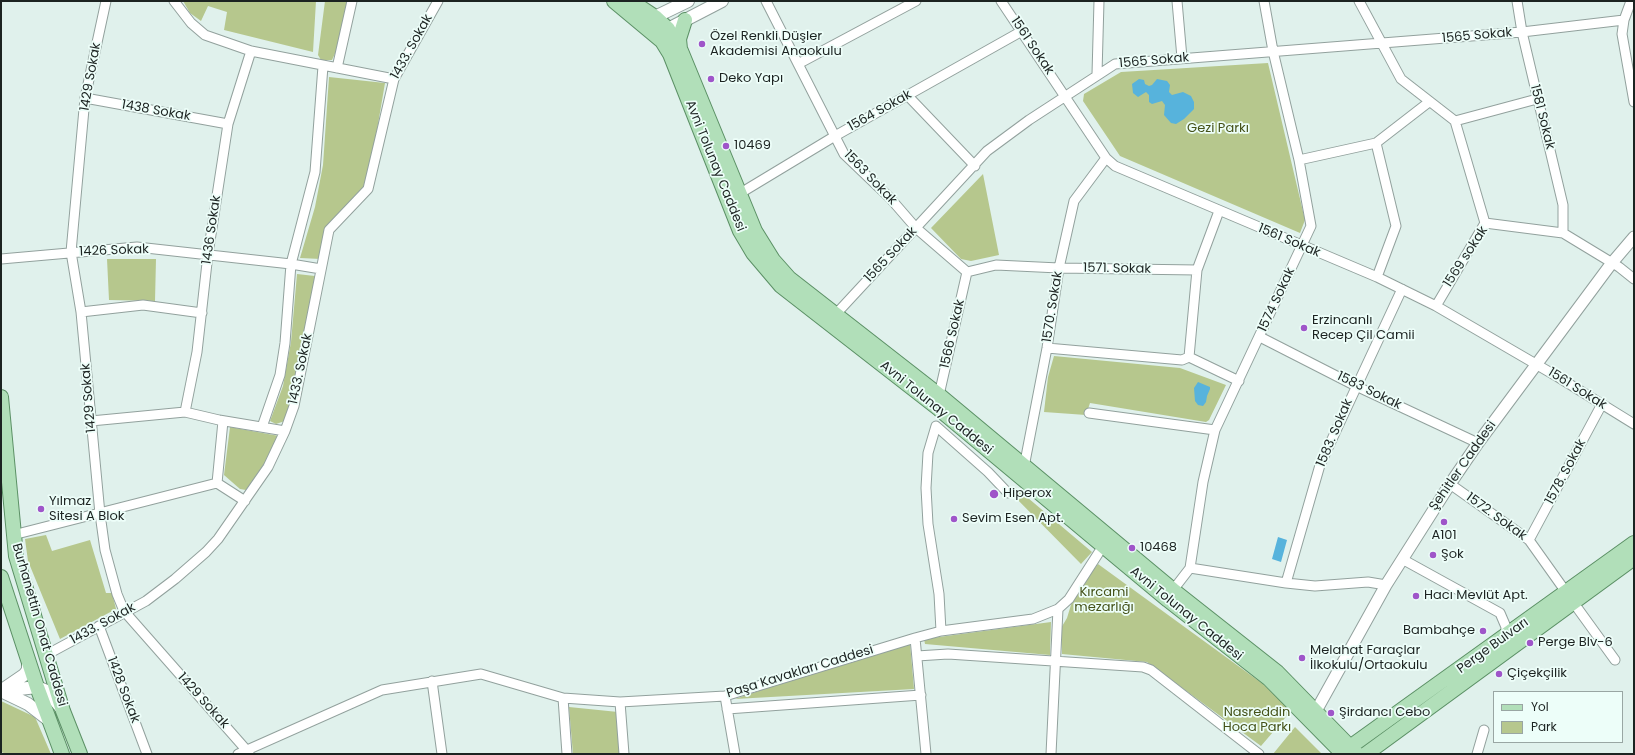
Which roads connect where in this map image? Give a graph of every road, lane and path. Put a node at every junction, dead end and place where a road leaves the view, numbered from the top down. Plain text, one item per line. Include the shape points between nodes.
1 (106, 1) edge
2 (174, 1) edge
3 (352, 1) edge
4 (438, 1) edge
5 (614, 1) edge
6 (631, 1) edge
7 (687, 1) edge
8 (722, 1) edge
9 (766, 1) edge
10 (916, 1) edge
11 (1001, 1) edge
12 (1099, 1) edge
13 (1177, 1) edge
14 (1264, 1) edge
15 (1359, 1) edge
16 (1517, 1) edge
17 (1632, 1) edge
18 (685, 20) junction
19 (1624, 20) junction
20 (651, 22) junction
21 (668, 29) junction
22 (1022, 31) junction
23 (1522, 32) junction
24 (1381, 44) junction
25 (251, 51) junction
26 (681, 51) junction
27 (1273, 51) junction
28 (1630, 57) edge
29 (1182, 58) junction
30 (798, 64) junction
31 (323, 66) junction
32 (337, 68) junction
33 (1097, 74) junction
34 (394, 79) junction
35 (908, 96) junction
36 (1066, 97) junction
37 (85, 98) junction
38 (1538, 99) junction
39 (1429, 102) junction
40 (1634, 102) edge
41 (1455, 121) junction
42 (228, 124) junction
43 (834, 136) junction
44 (1376, 143) junction
45 (1106, 158) junction
46 (1299, 160) junction
47 (975, 166) junction
48 (739, 194) junction
49 (1219, 211) junction
50 (1486, 223) junction
51 (916, 228) junction
52 (1563, 233) junction
53 (1634, 237) edge
54 (1302, 247) junction
55 (71, 252) junction
56 (208, 254) junction
57 (1, 259) edge
58 (291, 264) junction
59 (1611, 264) junction
60 (1059, 268) junction
61 (321, 269) junction
62 (1197, 270) junction
63 (967, 272) junction
64 (1377, 278) junction
65 (1634, 279) edge
66 (1402, 289) junction
67 (1436, 306) junction
68 (81, 312) junction
69 (202, 314) junction
70 (836, 314) junction
71 (1260, 337) junction
72 (1047, 348) junction
73 (1189, 357) junction
74 (1537, 364) junction
75 (1239, 381) junction
76 (1356, 386) junction
77 (939, 395) junction
78 (1, 397) edge
79 (1602, 404) junction
80 (185, 412) junction
81 (1089, 413) dead end
82 (91, 420) junction
83 (223, 421) junction
84 (1634, 424) edge
85 (262, 427) junction
86 (1215, 430) junction
87 (286, 431) junction
88 (1478, 442) junction
89 (1024, 467) junction
90 (217, 483) junction
91 (1450, 484) junction
92 (1008, 493) dead end
93 (245, 501) junction
94 (100, 514) junction
95 (13, 535) junction
96 (1529, 540) junction
97 (1634, 543) edge
98 (1103, 546) junction
99 (1634, 558) edge
100 (1402, 559) junction
101 (1190, 568) junction
102 (1, 577) edge
103 (1286, 583) junction
104 (1386, 585) junction
105 (1173, 590) junction
106 (1569, 597) junction
107 (1058, 609) junction
108 (124, 611) junction
109 (99, 626) junction
110 (941, 631) junction
111 (914, 638) junction
112 (1504, 638) junction
113 (46, 655) junction
114 (917, 656) junction
115 (28, 657) junction
116 (1055, 660) junction
117 (1615, 660) dead end
118 (432, 681) junction
119 (37, 687) junction
120 (1, 691) edge
121 (920, 695) junction
122 (725, 696) junction
123 (563, 698) junction
124 (620, 702) junction
125 (727, 709) junction
126 (63, 711) junction
127 (1316, 711) junction
128 (50, 721) junction
129 (1329, 725) junction
130 (1377, 729) junction
131 (1484, 730) dead end
132 (1380, 748) edge
133 (1346, 752) edge
134 (245, 753) edge
135 (62, 754) edge
136 (80, 754) edge
137 (147, 754) edge
138 (442, 754) edge
139 (567, 754) edge
140 (624, 754) edge
141 (734, 754) edge
142 (926, 754) edge
143 (1051, 754) edge
144 (1259, 754) edge
145 (1366, 754) edge
146 (1477, 754) edge

1 - 37 street, 1429 Sokak
2 - 25 street via 205,35
3 - 32 street
4 - 34 street, 1433. Sokak
5 - 20 main road, Avni Tolunay Caddesi
6 - 20 main road, Avni Tolunay Caddesi
7 - 20 main road
8 - 18 main road
9 - 30 street, 1563 Sokak
10 - 30 street
11 - 22 street, 1561 Sokak
12 - 33 street
13 - 29 street
14 - 27 street, 1574 Sokak
15 - 24 street
16 - 23 street, 1581 Sokak
17 - 19 street
18 - 21 main road
18 - 26 main road via 679,38
19 - 23 street, 1565 Sokak
19 - 28 street via 1622,34
20 - 21 main road, Avni Tolunay Caddesi
20 - 98 main road, Avni Tolunay Caddesi via 670,54 740,231 764,268 781,286 939,409
21 - 26 main road, Avni Tolunay Caddesi
22 - 35 street, 1564 Sokak
22 - 36 street, 1561 Sokak
23 - 24 street, 1565 Sokak
23 - 38 street, 1581 Sokak
24 - 27 street, 1565 Sokak
24 - 39 street via 1401,79
25 - 31 street
25 - 42 street, 1436 Sokak
26 - 48 main road, Avni Tolunay Caddesi
27 - 29 street, 1565 Sokak
27 - 46 street, 1574 Sokak
28 - 40 street
29 - 33 street, 1565 Sokak via 1115,64
30 - 43 street, 1563 Sokak
31 - 32 street
31 - 58 street via 315,172
32 - 34 street
33 - 36 street, 1565 Sokak
34 - 61 street, 1433. Sokak via 368,189 329,230
35 - 43 street, 1564 Sokak
35 - 47 street
36 - 45 street, 1561 Sokak
36 - 47 street, 1565 Sokak via 986,151
37 - 42 street, 1438 Sokak
37 - 55 street, 1429 Sokak
38 - 41 street
38 - 52 street, 1581 Sokak via 1563,205
39 - 41 street
39 - 44 street
41 - 50 street
42 - 56 street, 1436 Sokak
43 - 48 street, 1564 Sokak
43 - 51 street, 1563 Sokak via 844,154 890,198
44 - 46 street
44 - 64 street via 1396,226
45 - 49 street, 1561 Sokak via 1115,166
45 - 60 street, 1570. Sokak via 1074,201
46 - 54 street, 1574 Sokak via 1311,226
47 - 51 street, 1565 Sokak
48 - 70 main road, Avni Tolunay Caddesi via 755,231 773,260 789,278
49 - 54 street, 1561 Sokak
49 - 62 street
50 - 52 street, 1569 sokak
50 - 67 street, 1569 sokak
51 - 63 street, 1563 Sokak
51 - 70 street, 1565 Sokak
52 - 59 street, 1569 sokak
53 - 59 street, Şehitler Caddesi
54 - 64 street, 1561 Sokak
54 - 71 street, 1574 Sokak
55 - 56 street, 1426 Sokak via 137,247
55 - 57 street, 1426 Sokak
55 - 68 street, 1429 Sokak
56 - 58 street, 1426 Sokak
56 - 69 street, 1436 Sokak
58 - 61 street, 1426 Sokak
58 - 85 street via 280,375
59 - 65 street, 1569 sokak
59 - 74 street, Şehitler Caddesi
60 - 62 street, 1571. Sokak
60 - 63 street, 1571. Sokak via 996,265
60 - 72 street, 1570. Sokak
61 - 87 street, 1433. Sokak via 294,406
62 - 73 street
63 - 77 street, 1566 Sokak
64 - 66 street, 1561 Sokak
66 - 67 street, 1561 Sokak
66 - 76 street, 1583. Sokak
67 - 74 street, 1561 Sokak
68 - 69 street via 143,305
68 - 82 street, 1429 Sokak
69 - 80 street, 1436 Sokak
70 - 77 main road, Avni Tolunay Caddesi
71 - 75 street, 1574 Sokak
71 - 76 street, 1583 Sokak
72 - 73 street via 1182,360
72 - 89 street, 1570. Sokak
73 - 75 street
74 - 79 street, 1561 Sokak
74 - 88 street, Şehitler Caddesi
75 - 86 street, 1574 Sokak
76 - 88 street, 1583 Sokak
76 - 103 street, 1583. Sokak via 1320,465
77 - 89 main road, Avni Tolunay Caddesi
78 - 95 main road, Burhanettin Onat Caddesi
79 - 84 street, 1561 Sokak
79 - 96 street, 1578. Sokak
80 - 82 street
80 - 83 street
81 - 86 street
82 - 94 street, 1429 Sokak
83 - 85 street
83 - 90 street
85 - 87 street
86 - 101 street, 1574 Sokak via 1203,482
87 - 93 street, 1433. Sokak via 268,467
88 - 91 street, Şehitler Caddesi
89 - 105 main road, Avni Tolunay Caddesi
90 - 93 street
90 - 94 street
91 - 96 street, 1572. Sokak
91 - 100 street, Şehitler Caddesi
92 - 110 street via 936,426 928,453 926,488
93 - 108 street, 1433. Sokak via 206,552 146,601
94 - 95 street
94 - 108 street, 1429 Sokak via 105,550
95 - 113 main road, Burhanettin Onat Caddesi via 16,556
96 - 106 street, 1572. Sokak
97 - 106 main road, Perge Bulvarı
98 - 107 street, Paşa Kavakları Caddesi via 1069,599
98 - 133 main road, Avni Tolunay Caddesi via 1269,679
99 - 106 main road, Perge Bulvarı
100 - 104 street, Şehitler Caddesi
100 - 112 street via 1500,613 1506,627
101 - 103 street
101 - 105 street, 1574 Sokak
102 - 115 main road, Burhanettin Onat Caddesi
103 - 104 street via 1316,586 1368,582
104 - 127 street, Şehitler Caddesi
105 - 127 main road, Avni Tolunay Caddesi via 1277,672
106 - 112 main road, Perge Bulvarı
106 - 117 street, 1572. Sokak
106 - 132 main road, Perge Bulvarı
107 - 110 street, Paşa Kavakları Caddesi via 1033,619
107 - 116 street
108 - 109 street, 1433. Sokak
108 - 134 street, 1429 Sokak
109 - 113 street, 1433. Sokak
109 - 137 street, 1428 Sokak
110 - 111 street, Paşa Kavakları Caddesi
111 - 114 street
111 - 122 street, Paşa Kavakları Caddesi
112 - 130 main road, Perge Bulvarı
113 - 126 main road, Burhanettin Onat Caddesi
114 - 116 street via 948,654
114 - 121 street
115 - 119 main road, Burhanettin Onat Caddesi
115 - 120 main road via 28,670 14,684
116 - 143 street
116 - 144 street via 1143,667 1151,670
118 - 123 street, Paşa Kavakları Caddesi via 481,674
118 - 134 street, Paşa Kavakları Caddesi via 382,690
118 - 138 street
119 - 120 main road
119 - 126 main road via 47,691
119 - 128 main road, Burhanettin Onat Caddesi
120 - 128 main road via 28,704
121 - 125 street
121 - 142 street
122 - 124 street, Paşa Kavakları Caddesi
122 - 125 street
123 - 124 street, Paşa Kavakları Caddesi
123 - 139 street
124 - 140 street
125 - 141 street
126 - 136 main road, Burhanettin Onat Caddesi
127 - 129 main road, Avni Tolunay Caddesi
128 - 135 main road, Burhanettin Onat Caddesi
129 - 130 main road via 1350,733
129 - 133 main road, Avni Tolunay Caddesi
130 - 133 main road, Perge Bulvarı
131 - 146 street
132 - 145 main road, Perge Bulvarı

